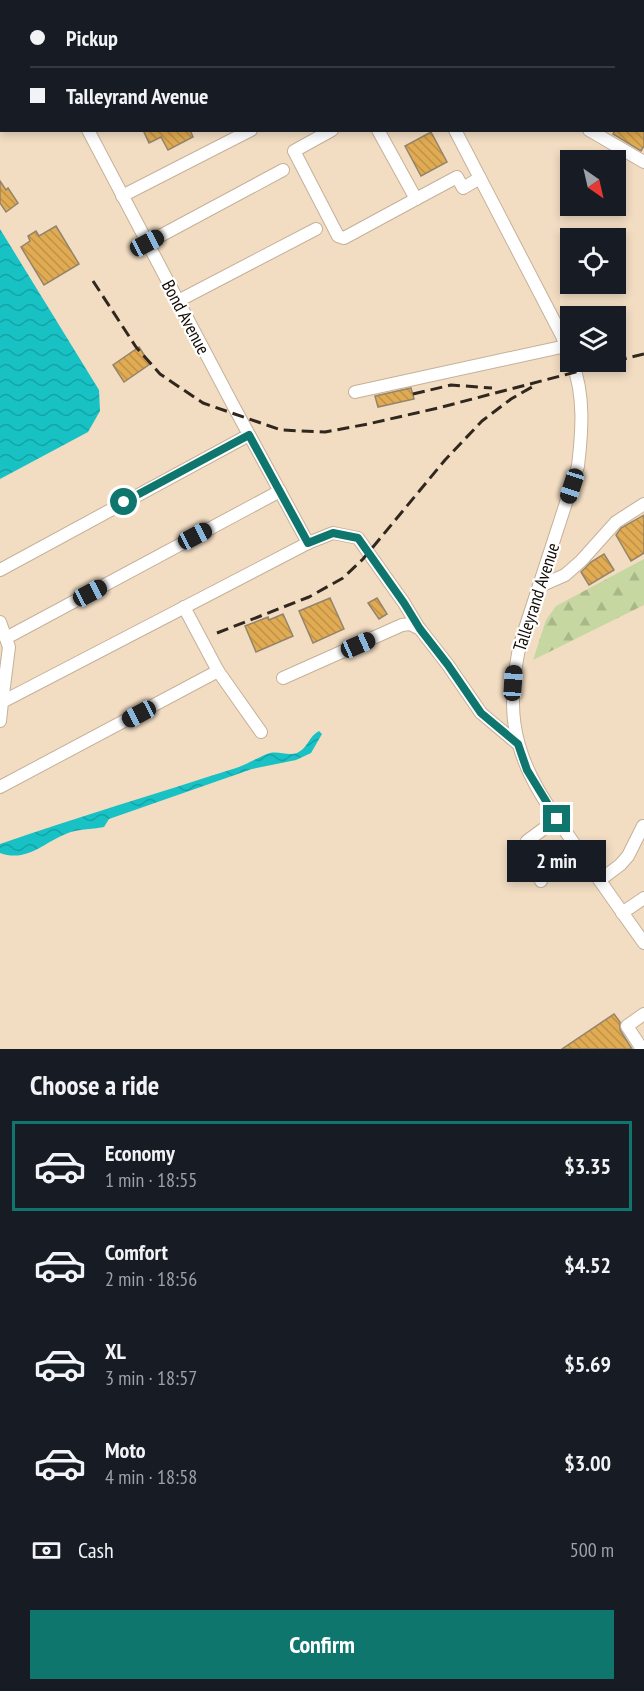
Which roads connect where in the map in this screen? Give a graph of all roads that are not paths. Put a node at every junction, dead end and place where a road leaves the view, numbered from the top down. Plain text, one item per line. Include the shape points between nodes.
1 (89, 132) edge
2 (247, 132) edge
3 (328, 132) edge
4 (379, 132) edge
5 (456, 132) edge
6 (593, 132) edge
7 (644, 162) edge
8 (283, 170) dead end
9 (480, 178) junction
10 (122, 196) junction
11 (416, 199) junction
12 (316, 229) dead end
13 (147, 243) junction
14 (178, 301) junction
15 (560, 336) edge
16 (560, 354) edge
17 (575, 372) edge
18 (355, 392) dead end
19 (249, 435) junction
20 (280, 491) junction
21 (644, 504) edge
22 (308, 543) junction
23 (0, 570) edge
24 (540, 586) junction
25 (184, 607) junction
26 (0, 622) edge
27 (420, 629) junction
28 (6, 638) junction
29 (218, 671) junction
30 (283, 678) dead end
31 (2, 702) junction
32 (0, 721) edge
33 (261, 732) dead end
34 (518, 744) junction
35 (0, 787) edge
36 (557, 819) junction
37 (643, 826) edge
38 (600, 880) junction
39 (541, 881) dead end
40 (644, 898) edge
41 (622, 913) junction
42 (644, 943) edge
43 (644, 1014) edge
44 (642, 1049) edge

1 - 10 street, Bond Avenue
2 - 10 street
3 - 11 street via 294,151 338,236 344,238
4 - 11 street
5 - 9 street
6 - 7 street
8 - 13 street
9 - 11 street via 462,188 457,177
9 - 15 street
10 - 13 street, Bond Avenue
12 - 14 street
13 - 14 street, Bond Avenue
14 - 19 street, Bond Avenue
16 - 18 street
17 - 24 street, Talleyrand Avenue via 581,411 578,466
19 - 20 street, Bond Avenue
19 - 23 street
20 - 22 street, Bond Avenue
20 - 28 street
21 - 24 street via 616,522 565,575
22 - 25 street
22 - 27 street via 333,533 358,538
24 - 34 street, Talleyrand Avenue via 514,670
25 - 29 street
25 - 31 street
26 - 28 street
27 - 30 street via 402,625
27 - 34 street via 481,713
28 - 31 street via 9,647
29 - 33 street
29 - 35 street
31 - 32 street
34 - 36 street, Talleyrand Avenue via 527,770
36 - 38 street, Talleyrand Avenue
36 - 39 street via 527,841 538,861
37 - 38 street via 628,856
38 - 41 street, Talleyrand Avenue
40 - 41 street
41 - 42 street, Talleyrand Avenue
43 - 44 street via 627,1026

